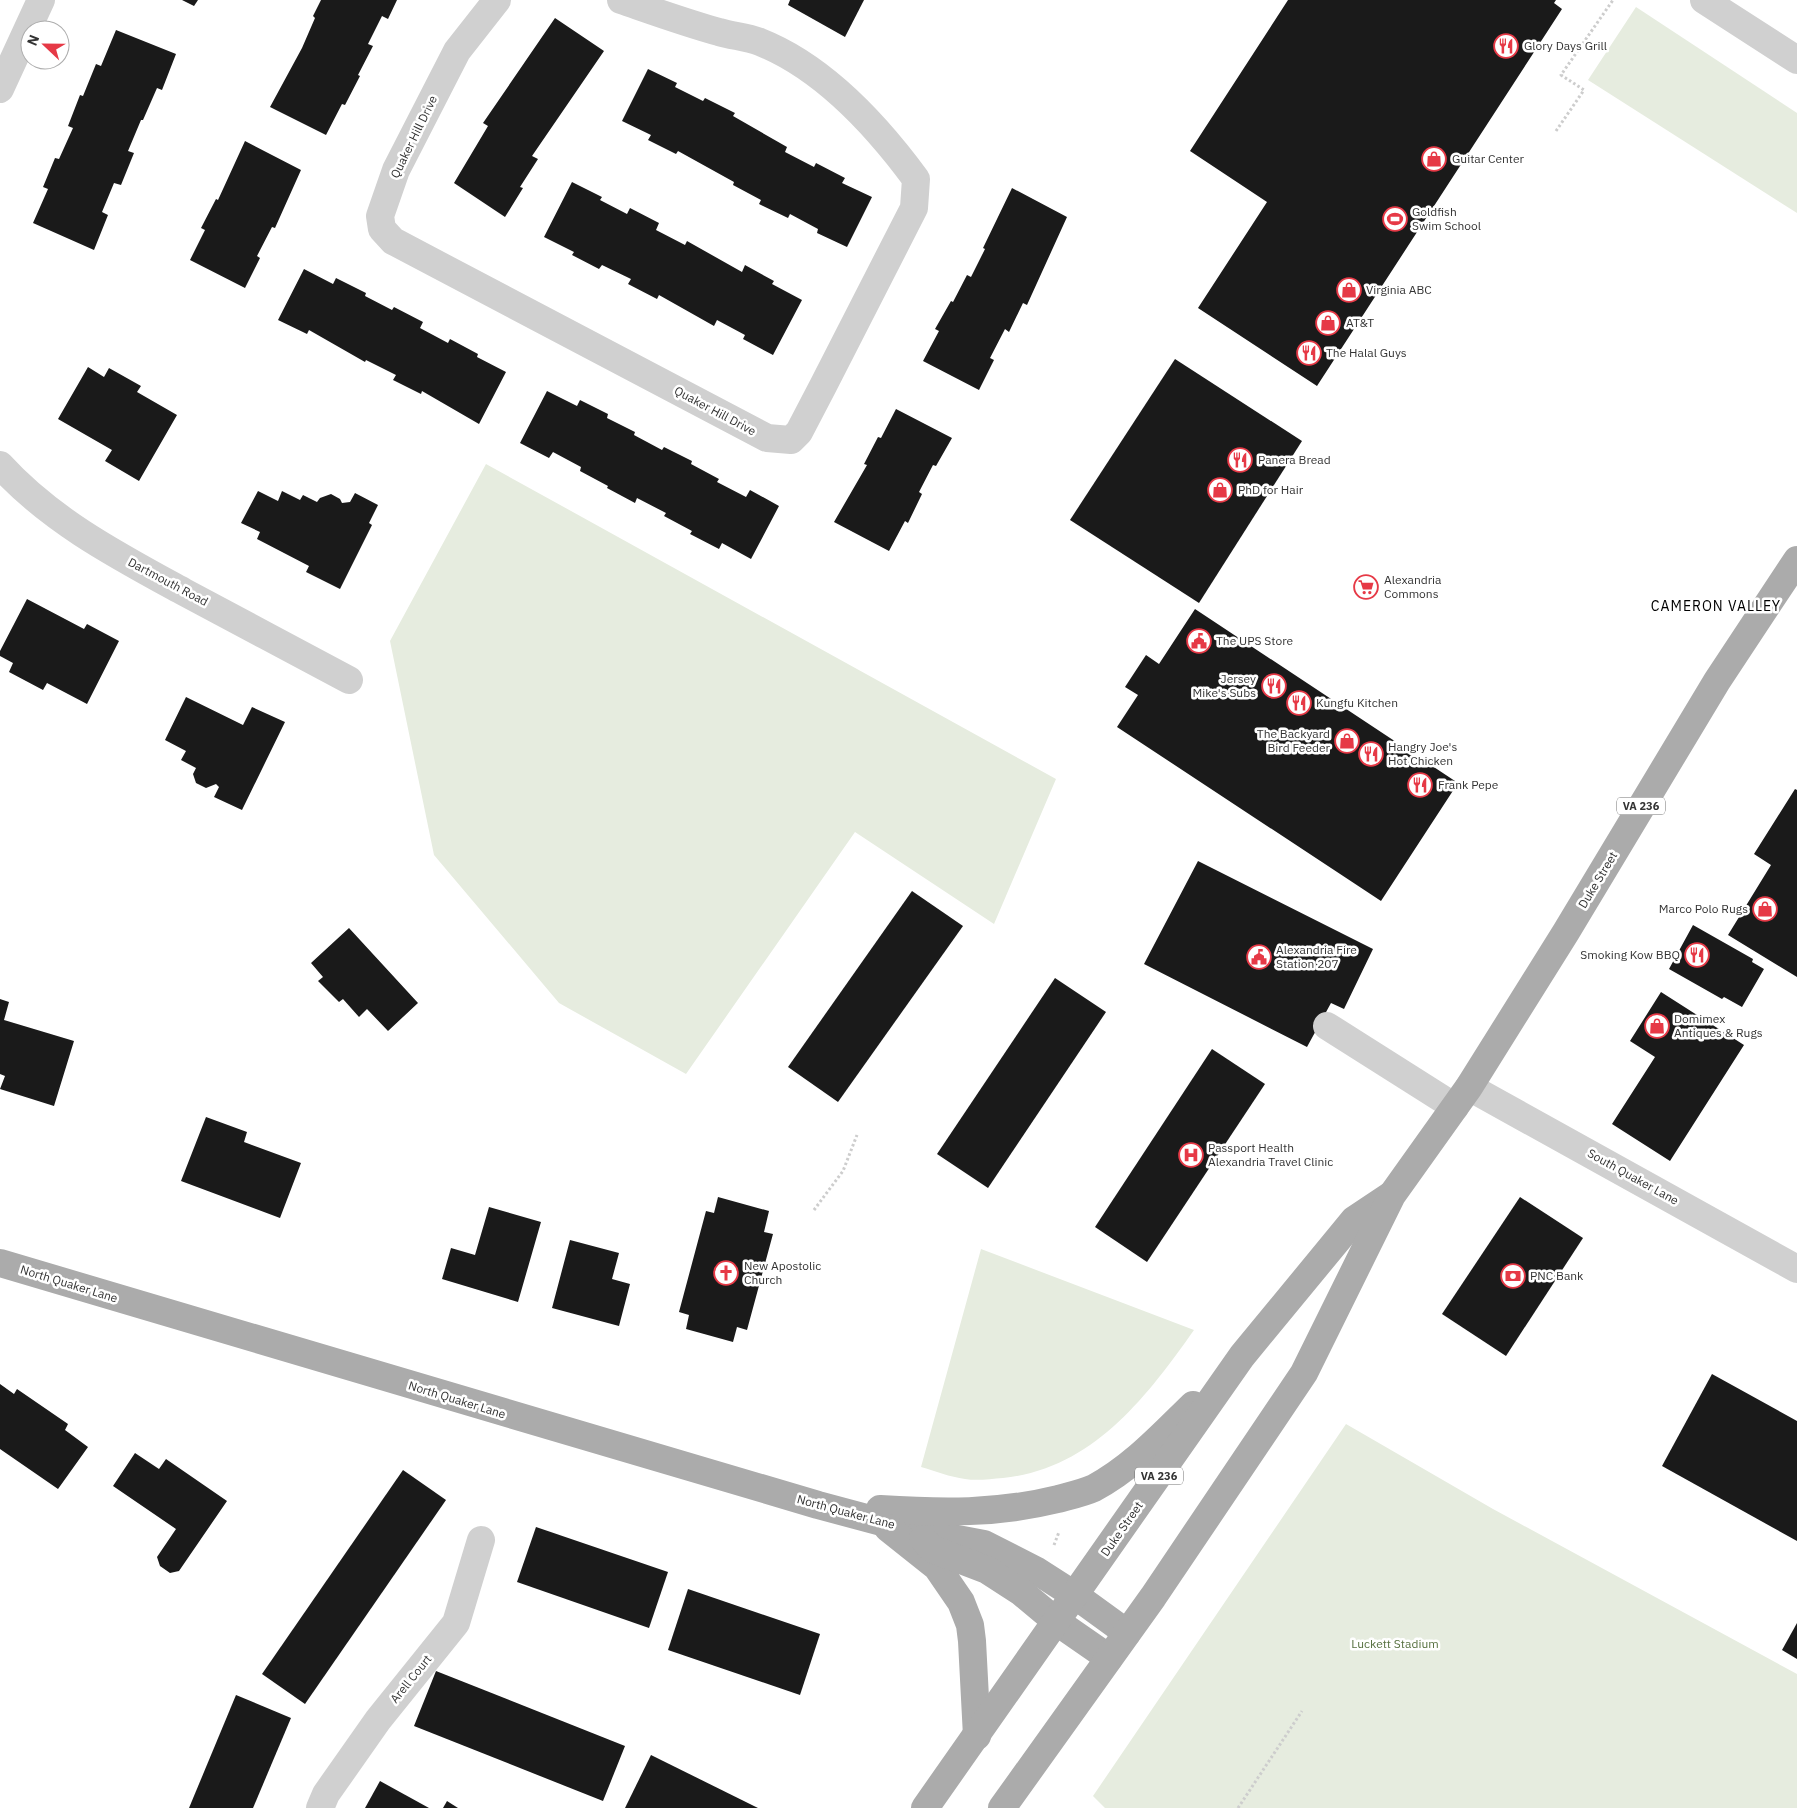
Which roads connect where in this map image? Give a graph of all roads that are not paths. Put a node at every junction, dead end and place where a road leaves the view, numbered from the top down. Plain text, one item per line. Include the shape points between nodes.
1 (497, 0) edge
2 (621, 0) edge
3 (1704, 0) edge
4 (32, 3) edge
5 (1797, 60) edge
6 (0, 89) edge
7 (0, 465) edge
8 (1797, 560) edge
9 (349, 680) dead end
10 (1327, 1026) dead end
11 (1462, 1097) junction
12 (1392, 1195) junction
13 (0, 1263) edge
14 (1797, 1269) edge
15 (1242, 1356) junction
16 (818, 1505) junction
17 (879, 1521) junction
18 (915, 1531) junction
19 (481, 1540) dead end
20 (1076, 1596) junction
21 (1057, 1622) junction
22 (1127, 1633) junction
23 (1109, 1658) junction
24 (977, 1736) junction
25 (320, 1808) edge
26 (925, 1808) edge
27 (1002, 1808) edge

1 - 2 street, Quaker Hill Drive via 458,51 396,170 380,216 382,229 393,241 758,434 791,440 823,386 914,208 916,179 898,154 831,85 801,64 759,42
3 - 5 street
4 - 6 street
7 - 9 street, Dartmouth Road via 50,510 95,543
8 - 11 main road, Duke Street / VA 236 via 1716,681 1566,932
10 - 11 street, South Quaker Lane
11 - 12 main road, Duke Street / VA 236
11 - 14 street, South Quaker Lane
12 - 15 main road, Duke Street / VA 236 via 1354,1220
12 - 22 main road, Duke Street / VA 236 via 1304,1373
13 - 16 main road, North Quaker Lane
15 - 16 main road via 1130,1465 1092,1489 1002,1510 950,1513
15 - 20 main road, Duke Street / VA 236
16 - 17 main road, North Quaker Lane
17 - 18 main road, North Quaker Lane
17 - 24 main road via 938,1567 961,1602 972,1641
18 - 20 main road, North Quaker Lane via 984,1544 1023,1562
18 - 21 main road via 932,1549 987,1570 1021,1592
19 - 25 street, Arell Court via 456,1623 378,1720 326,1794
20 - 21 main road, Duke Street / VA 236
20 - 22 main road, North Quaker Lane
21 - 23 main road
21 - 24 main road, Duke Street / VA 236
22 - 23 main road, Duke Street / VA 236
23 - 27 main road, Duke Street / VA 236
24 - 26 main road, Duke Street / VA 236

